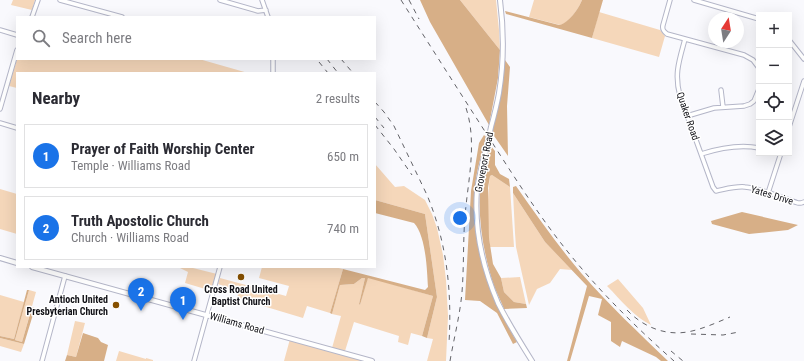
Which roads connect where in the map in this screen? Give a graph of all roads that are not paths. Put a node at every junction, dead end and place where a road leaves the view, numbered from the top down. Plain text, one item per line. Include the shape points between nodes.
1 (38, 0) edge
2 (60, 0) edge
3 (220, 0) edge
4 (262, 0) edge
5 (500, 0) edge
6 (670, 0) edge
7 (694, 0) edge
8 (713, 0) edge
9 (712, 5) junction
10 (266, 10) junction
11 (32, 16) edge
12 (118, 16) edge
13 (268, 16) edge
14 (756, 18) edge
15 (0, 30) edge
16 (16, 35) edge
17 (685, 39) junction
18 (792, 44) edge
19 (16, 53) edge
20 (804, 59) edge
21 (273, 60) edge
22 (756, 64) edge
23 (273, 72) edge
24 (804, 81) edge
25 (0, 87) edge
26 (5, 89) junction
27 (721, 90) dead end
28 (756, 96) edge
29 (723, 107) junction
30 (0, 109) edge
31 (687, 116) junction
32 (791, 120) edge
33 (0, 124) edge
34 (16, 128) edge
35 (756, 148) edge
36 (701, 154) junction
37 (778, 156) edge
38 (716, 191) joint
39 (768, 193) junction
40 (804, 202) edge
41 (0, 258) edge
42 (16, 263) edge
43 (44, 268) edge
44 (220, 268) edge
45 (65, 276) junction
46 (207, 315) junction
47 (42, 361) edge
48 (194, 361) edge
49 (372, 361) edge
50 (532, 361) edge

1 - 11 street
2 - 12 street
3 - 10 street via 258,11
4 - 10 street
5 - 50 main road, Groveport Road, bridge via 502,63 498,99 479,179 478,226 488,276 498,302
6 - 17 street via 663,30 667,34
7 - 9 street
8 - 9 street
9 - 14 street
10 - 13 street
15 - 16 street
17 - 22 street via 748,57
17 - 31 street, Quaker Road via 678,63 677,78
18 - 20 street
19 - 26 street
21 - 23 street
24 - 32 street
25 - 26 street
26 - 30 street
27 - 29 street
28 - 29 street via 754,101 744,106
29 - 31 street
31 - 36 street, Quaker Road
33 - 34 street
35 - 36 street via 722,148
36 - 38 street, Quaker Road
37 - 39 street
38 - 39 street, Yates Drive via 745,187
39 - 40 street, Yates Drive via 798,203
41 - 42 main road
43 - 45 main road, Williams Road
44 - 46 street
45 - 46 main road, Williams Road
45 - 47 street
46 - 48 street
46 - 49 main road, Williams Road

